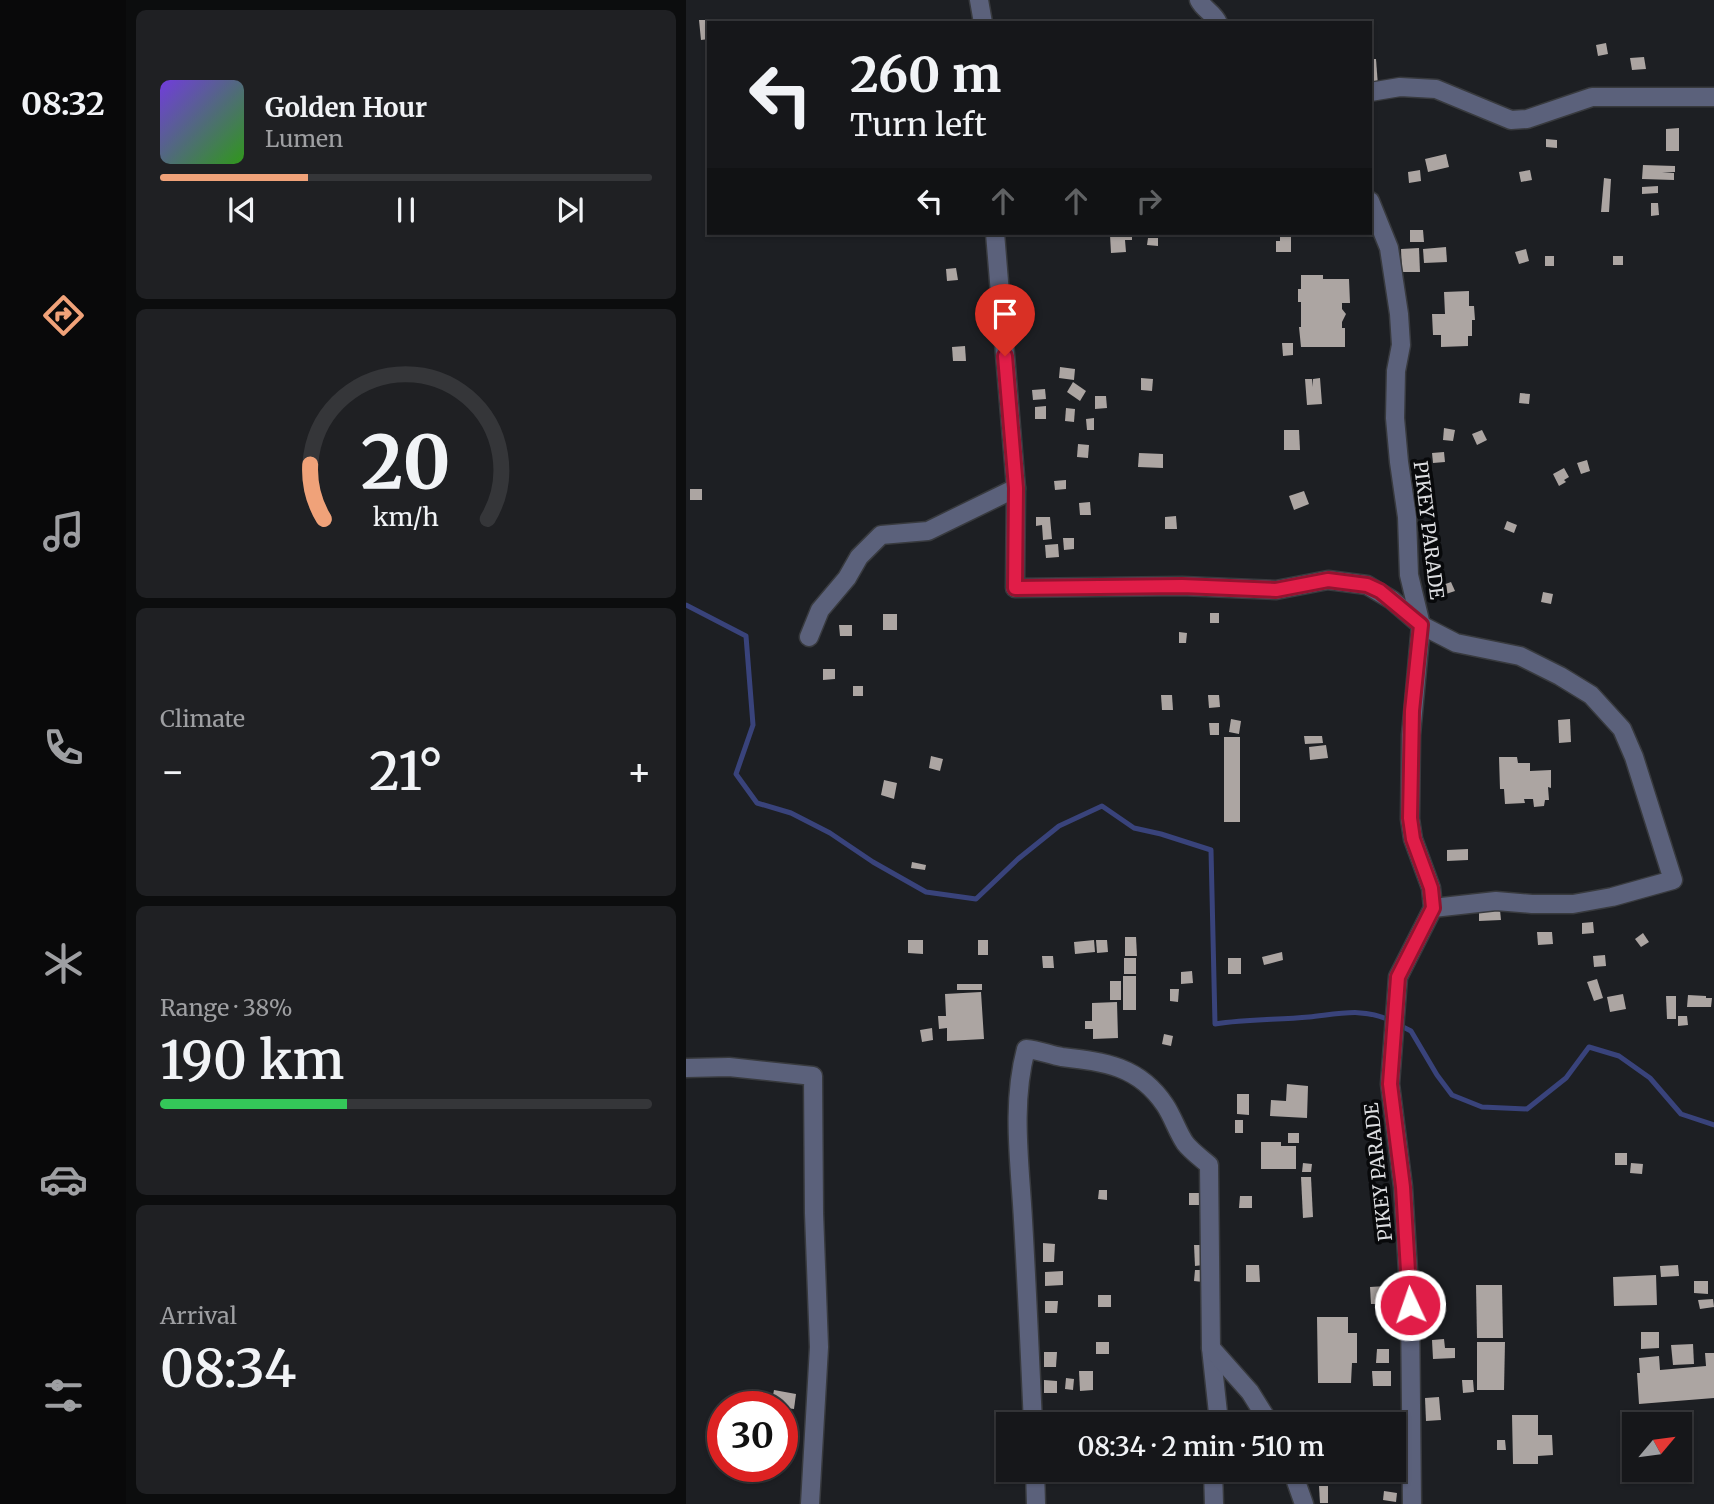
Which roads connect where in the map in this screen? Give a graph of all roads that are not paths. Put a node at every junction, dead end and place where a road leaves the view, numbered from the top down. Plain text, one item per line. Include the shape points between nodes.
1 (979, 0) edge
2 (1199, 0) edge
3 (984, 21) edge
4 (1218, 21) edge
5 (1372, 92) edge
6 (1714, 97) edge
7 (1372, 206) edge
8 (995, 235) edge
9 (1016, 488) junction
10 (1421, 625) junction
11 (809, 637) dead end
12 (1433, 908) junction
13 (686, 1068) edge
14 (1211, 1348) junction
15 (1032, 1412) edge
16 (1218, 1412) edge
17 (1262, 1412) edge
18 (1035, 1482) edge
19 (1213, 1482) edge
20 (1296, 1482) edge
21 (1413, 1495) edge
22 (810, 1504) edge
23 (1036, 1504) edge
24 (1214, 1504) edge
25 (1304, 1504) edge

1 - 3 street
2 - 4 street
5 - 6 street via 1436,89 1511,120 1592,97
7 - 10 street, PIKEY PARADE via 1390,248 1399,314 1395,418 1409,575
8 - 9 street
9 - 10 street via 1015,588 1276,590 1328,580 1380,591
9 - 11 street via 928,531 881,535 820,610
10 - 12 street, PIKEY PARADE via 1412,711 1410,818
10 - 12 street via 1456,643 1520,656 1591,695 1622,729 1672,880 1573,904 1496,901
12 - 21 street, PIKEY PARADE via 1398,977 1390,1084 1410,1305
13 - 22 street via 729,1067 814,1076 819,1347
14 - 15 street via 1209,1165 1187,1145 1155,1091 1131,1072 1026,1049 1016,1128
14 - 16 street
14 - 17 street
18 - 23 street
19 - 24 street
20 - 25 street

